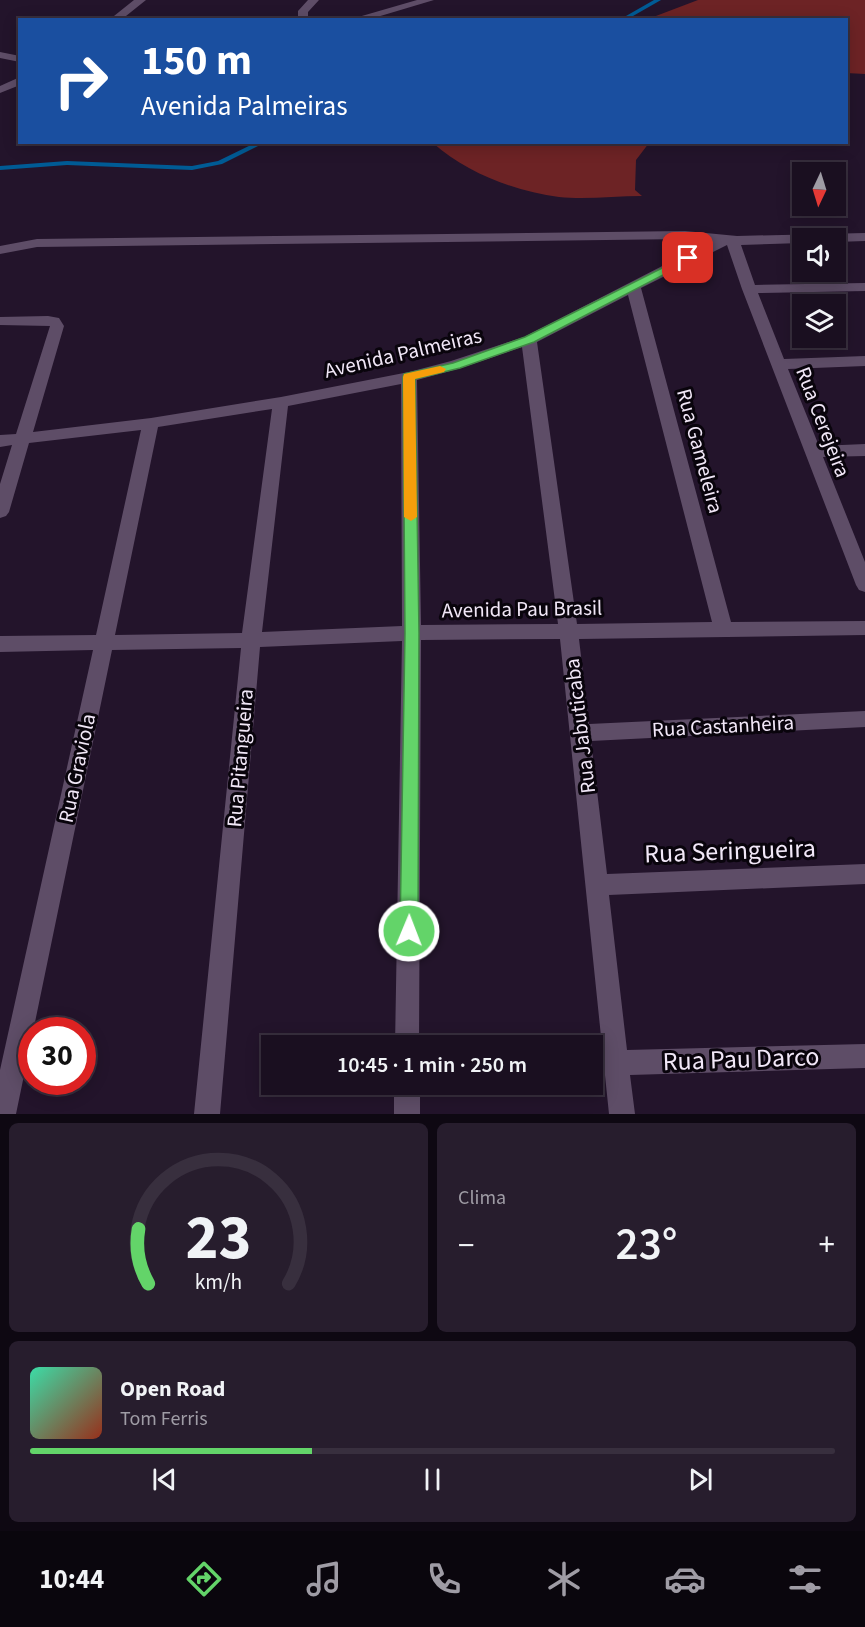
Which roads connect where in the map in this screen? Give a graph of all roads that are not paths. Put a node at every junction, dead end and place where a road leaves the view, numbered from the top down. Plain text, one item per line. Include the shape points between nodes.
1 (141, 0) edge
2 (314, 0) edge
3 (429, 0) edge
4 (117, 18) edge
5 (303, 18) edge
6 (361, 18) edge
7 (0, 55) edge
8 (18, 59) edge
9 (18, 81) edge
10 (0, 90) edge
11 (865, 237) edge
12 (730, 239) junction
13 (0, 250) edge
14 (633, 286) junction
15 (865, 287) edge
16 (749, 289) junction
17 (0, 321) edge
18 (530, 340) junction
19 (865, 361) edge
20 (779, 364) junction
21 (409, 377) junction
22 (281, 402) junction
23 (152, 423) junction
24 (24, 440) junction
25 (0, 441) edge
26 (865, 450) edge
27 (812, 452) junction
28 (0, 512) edge
29 (865, 585) edge
30 (865, 627) edge
31 (723, 628) junction
32 (569, 632) junction
33 (412, 633) junction
34 (251, 640) junction
35 (0, 644) edge
36 (104, 644) junction
37 (865, 719) edge
38 (581, 733) junction
39 (865, 874) edge
40 (598, 885) junction
41 (407, 1035) edge
42 (865, 1056) edge
43 (616, 1063) junction
44 (407, 1095) edge
45 (3, 1114) edge
46 (207, 1114) edge
47 (407, 1114) edge
48 (622, 1114) edge

1 - 4 street
2 - 5 street via 303,11
3 - 6 street
7 - 8 street
9 - 10 street
11 - 12 street, Avenida Palmeiras
12 - 13 street via 685,235 218,240 37,243
12 - 14 street, Avenida Palmeiras
12 - 16 street, Rua Cerejeira
14 - 18 street, Avenida Palmeiras
14 - 31 street, Rua Gameleira
15 - 16 street
16 - 20 street, Rua Cerejeira
17 - 24 street via 48,320 57,326
18 - 21 street, Avenida Palmeiras via 456,366
18 - 32 street, Rua Jabuticaba
19 - 20 street
20 - 27 street, Rua Cerejeira
21 - 22 street, Avenida Palmeiras
21 - 33 street
22 - 23 street, Avenida Palmeiras
22 - 34 street, Rua Pitangueira
23 - 24 street, Avenida Palmeiras
23 - 36 street, Rua Graviola
24 - 25 street, Avenida Palmeiras
24 - 28 street
26 - 27 street
27 - 29 street, Rua Cerejeira
30 - 31 street, Avenida Pau Brasil
31 - 32 street, Avenida Pau Brasil
32 - 33 street, Avenida Pau Brasil
32 - 38 street, Rua Jabuticaba
33 - 34 street, Avenida Pau Brasil
33 - 41 street
34 - 36 street, Avenida Pau Brasil
34 - 46 street, Rua Pitangueira
35 - 36 street, Avenida Pau Brasil
36 - 45 street, Rua Graviola
37 - 38 street, Rua Castanheira
38 - 40 street, Rua Jabuticaba
39 - 40 street, Rua Seringueira
40 - 43 street, Rua Jabuticaba
42 - 43 street, Rua Pau Darco
43 - 48 street, Rua Jabuticaba
44 - 47 street

